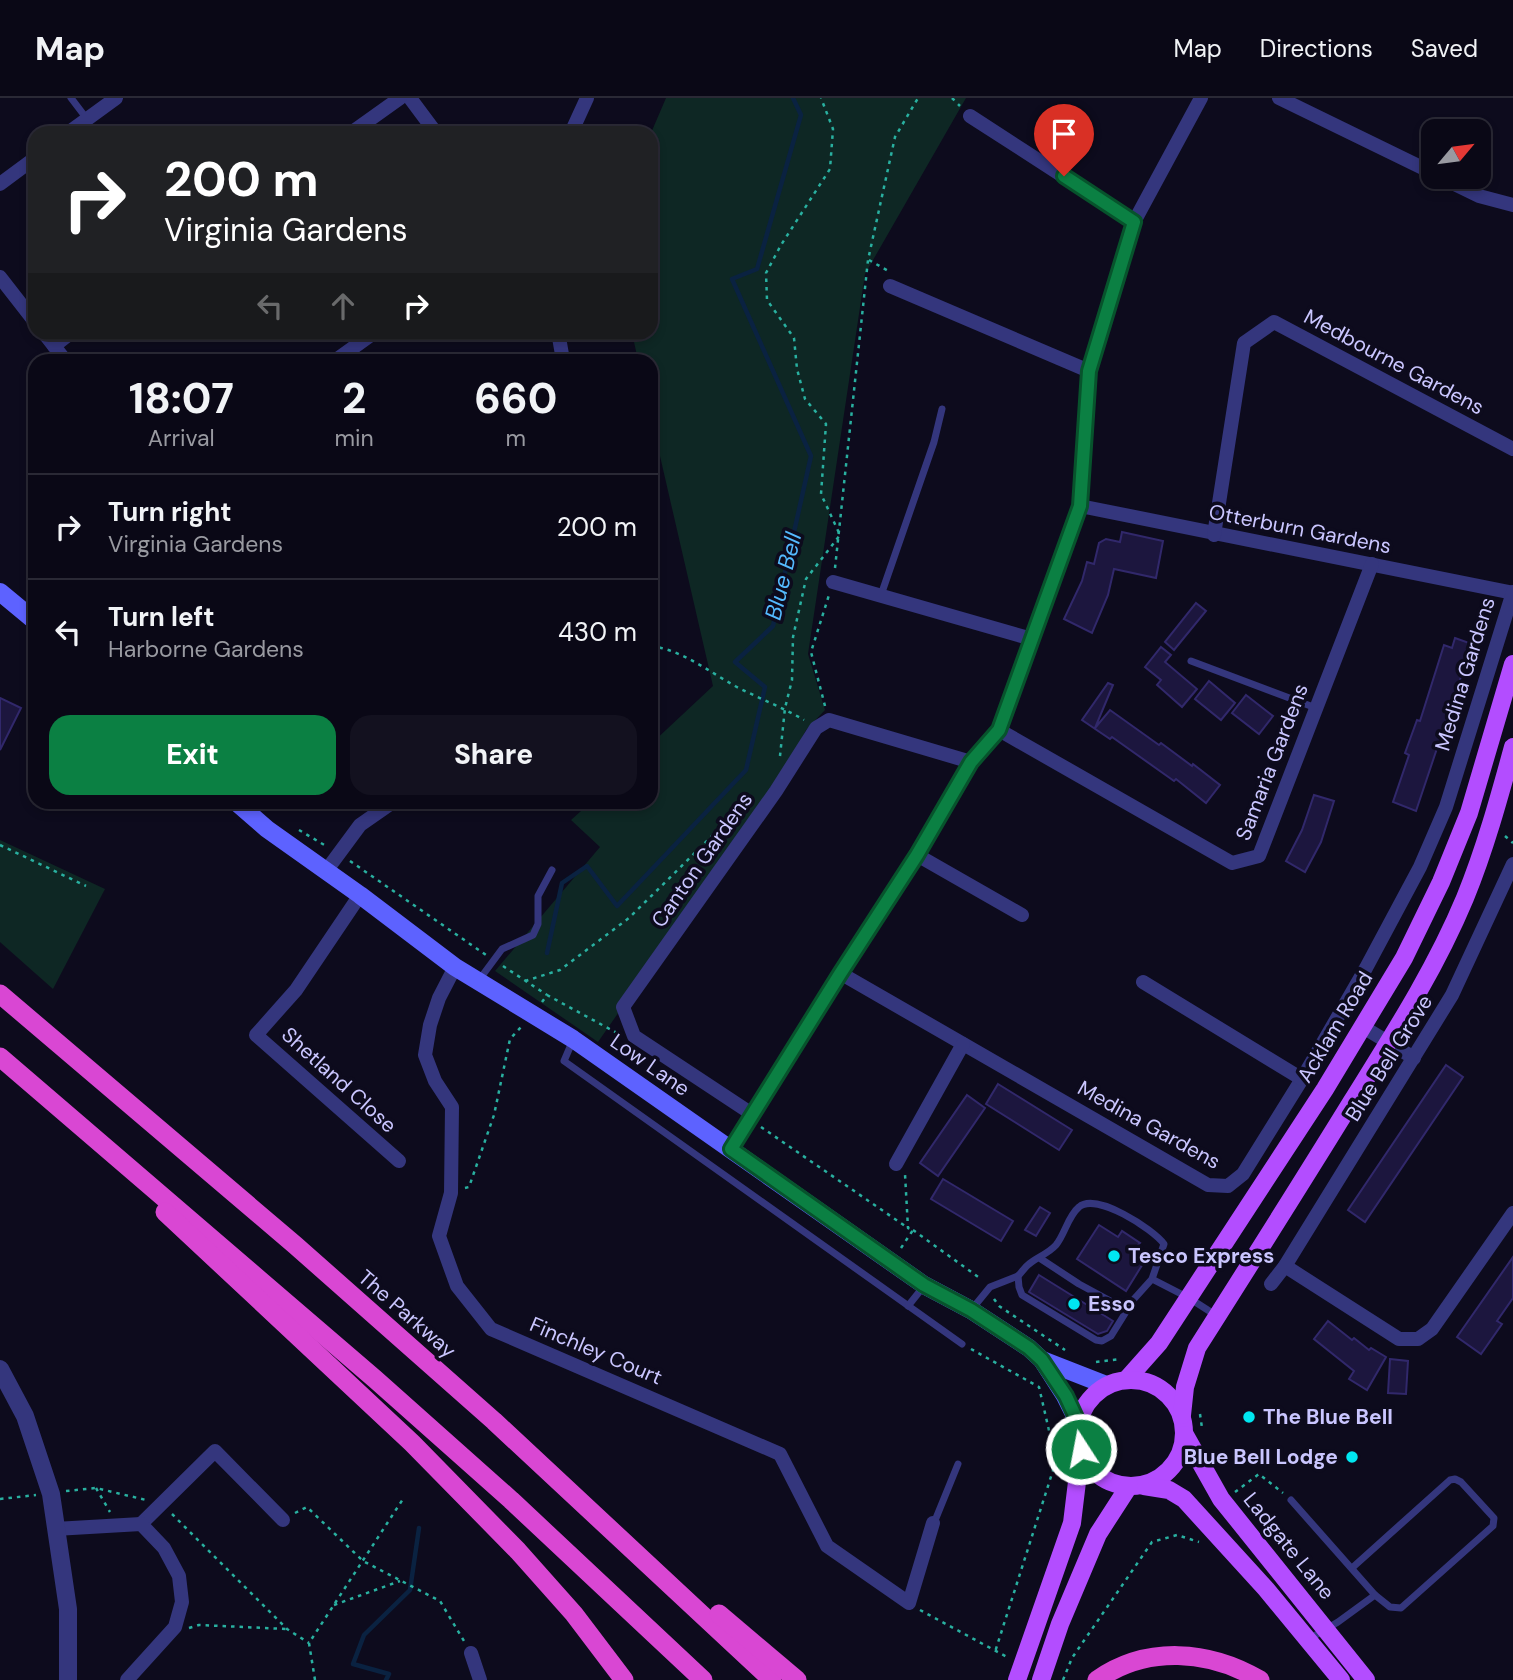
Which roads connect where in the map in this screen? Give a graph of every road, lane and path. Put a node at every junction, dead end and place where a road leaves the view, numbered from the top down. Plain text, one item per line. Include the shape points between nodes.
1 (71, 98) edge
2 (116, 98) edge
3 (400, 98) edge
4 (410, 98) edge
5 (587, 98) edge
6 (821, 98) edge
7 (918, 98) edge
8 (1201, 98) edge
9 (1279, 98) edge
10 (970, 116) dead end
11 (87, 119) junction
12 (78, 126) edge
13 (361, 126) edge
14 (431, 126) edge
15 (575, 126) edge
16 (28, 163) edge
17 (1421, 167) edge
18 (0, 184) edge
19 (1466, 189) edge
20 (1513, 205) edge
21 (1134, 222) junction
22 (868, 260) junction
23 (0, 277) edge
24 (890, 286) joint
25 (28, 313) edge
26 (49, 340) edge
27 (62, 340) edge
28 (364, 340) edge
29 (54, 346) junction
30 (60, 354) edge
31 (344, 354) edge
32 (1089, 371) junction
33 (942, 409) dead end
34 (1513, 449) edge
35 (1080, 506) junction
36 (840, 535) junction
37 (1214, 535) junction
38 (1372, 564) junction
39 (833, 582) junction
40 (0, 592) edge
41 (1513, 593) edge
42 (881, 596) junction
43 (28, 615) edge
44 (1032, 639) junction
45 (658, 647) edge
46 (1191, 661) dead end
47 (1513, 664) edge
48 (1316, 708) junction
49 (785, 709) junction
50 (823, 724) junction
51 (999, 730) junction
52 (1513, 747) edge
53 (971, 762) junction
54 (779, 763) dead end
55 (244, 809) edge
56 (383, 809) edge
57 (745, 813) dead end
58 (296, 828) dead end
59 (0, 845) edge
60 (339, 854) junction
61 (917, 855) junction
62 (1513, 864) edge
63 (552, 870) dead end
64 (326, 871) junction
65 (86, 886) dead end
66 (360, 895) junction
67 (1022, 915) dead end
68 (493, 960) junction
69 (455, 967) junction
70 (840, 974) junction
71 (478, 981) junction
72 (525, 981) junction
73 (1143, 982) dead end
74 (0, 994) edge
75 (547, 995) junction
76 (533, 1014) junction
77 (1363, 1027) junction
78 (634, 1036) junction
79 (573, 1039) junction
80 (1389, 1042) junction
81 (963, 1044) junction
82 (0, 1057) edge
83 (1413, 1058) junction
84 (1302, 1079) junction
85 (68, 1114) junction
86 (751, 1117) junction
87 (731, 1149) junction
88 (399, 1161) dead end
89 (896, 1164) joint
90 (451, 1194) junction
91 (1513, 1213) edge
92 (908, 1228) junction
93 (1041, 1259) junction
94 (892, 1263) junction
95 (1285, 1266) junction
96 (1018, 1276) junction
97 (1152, 1279) junction
98 (1271, 1284) dead end
99 (924, 1285) junction
100 (1189, 1298) junction
101 (908, 1306) junction
102 (971, 1310) junction
103 (1127, 1310) junction
104 (1217, 1316) junction
105 (962, 1343) joint
106 (1042, 1360) junction
107 (0, 1369) edge
108 (1127, 1379) junction
109 (1106, 1385) junction
110 (1199, 1406) dead end
111 (1182, 1415) junction
112 (1079, 1424) junction
113 (1185, 1436) junction
114 (1206, 1438) dead end
115 (1081, 1449) junction
116 (958, 1464) dead end
117 (1137, 1486) junction
118 (1235, 1492) dead end
119 (403, 1499) dead end
120 (1291, 1500) joint
121 (588, 1507) junction
122 (283, 1520) joint
123 (933, 1523) joint
124 (141, 1524) junction
125 (55, 1529) junction
126 (1207, 1544) dead end
127 (363, 1561) junction
128 (1352, 1568) junction
129 (400, 1581) junction
130 (1375, 1595) junction
131 (909, 1603) junction
132 (333, 1605) junction
133 (287, 1629) dead end
134 (1326, 1629) junction
135 (164, 1639) junction
136 (1308, 1639) junction
137 (995, 1652) junction
138 (471, 1653) joint
139 (1020, 1672) edge
140 (68, 1680) edge
141 (127, 1680) edge
142 (315, 1680) edge
143 (480, 1680) edge
144 (624, 1680) edge
145 (703, 1680) edge
146 (772, 1680) edge
147 (797, 1680) edge
148 (1041, 1680) edge
149 (1063, 1680) edge
150 (1097, 1680) edge
151 (1260, 1680) edge
152 (1341, 1680) edge
153 (1366, 1680) edge

1 - 11 lane
2 - 11 street
3 - 13 street
4 - 14 street
5 - 15 street
6 - 36 path via 833,129 830,169 781,245 766,274 766,287 767,300 794,338 805,399 826,424 821,494
7 - 22 path via 895,137
8 - 21 street
9 - 17 street
10 - 21 street
11 - 12 street
16 - 18 street
19 - 20 street
21 - 32 street
22 - 24 path via 890,270
22 - 36 path
23 - 25 street
24 - 32 street
26 - 29 street
27 - 29 street
28 - 31 street
29 - 30 street
32 - 35 street
33 - 42 lane
34 - 37 street, Medbourne Gardens via 1274,322 1244,343
35 - 37 street, Otterburn Gardens
35 - 44 street
36 - 39 path
36 - 49 path via 806,579 793,637 792,680
37 - 38 street, Otterburn Gardens
38 - 41 street, Otterburn Gardens
38 - 48 street, Samaria Gardens
39 - 42 street
39 - 50 path via 811,652
40 - 43 main road
41 - 84 street, Medina Gardens via 1446,807 1420,867
42 - 44 street
44 - 51 street
45 - 49 path via 670,648
46 - 48 lane
47 - 77 main road, Acklam Road via 1469,813 1441,882
48 - 51 street, Samaria Gardens via 1259,856 1233,863
49 - 50 path
49 - 54 path
50 - 53 street
50 - 78 street, Canton Gardens via 624,1007
51 - 53 street
52 - 80 main road via 1465,898
53 - 61 street
55 - 64 main road, Low Lane
56 - 60 street via 360,825
57 - 72 path via 713,835 629,918 560,970
58 - 60 path
59 - 65 path
60 - 64 street
60 - 68 path
61 - 67 street
61 - 70 street
62 - 83 street, Blue Bell Grove via 1452,995
63 - 68 lane via 538,896 538,924 533,935 502,949
64 - 66 main road, Low Lane
66 - 69 main road, Low Lane
66 - 88 street, Shetland Close via 296,990 256,1035
68 - 71 lane
68 - 72 path
69 - 71 main road, Low Lane
69 - 90 street, Finchley Court via 436,1007 425,1055 452,1107
70 - 81 street, Medina Gardens
70 - 86 street
71 - 76 main road, Low Lane
72 - 75 path
73 - 84 street
74 - 121 highway, The Parkway via 295,1245
75 - 76 path
75 - 78 path via 617,1033
76 - 79 main road, Low Lane
76 - 90 path via 510,1039 494,1115 469,1187
77 - 80 street
77 - 100 main road, Acklam Road
78 - 86 street
79 - 87 main road, Low Lane
79 - 101 lane via 565,1061
80 - 83 street
80 - 104 main road
81 - 84 street, Medina Gardens via 1208,1185 1228,1186 1243,1174
81 - 89 street
82 - 85 highway
83 - 95 street, Blue Bell Grove
85 - 144 highway via 187,1235 329,1364 518,1550
85 - 145 highway via 511,1500
86 - 87 street
86 - 92 path
87 - 94 main road, Low Lane
89 - 92 path via 905,1173
90 - 131 street, Finchley Court via 439,1236 457,1286 491,1329 780,1454 827,1546
91 - 95 street via 1432,1329 1418,1339 1399,1339
92 - 94 path via 912,1230
93 - 96 lane via 1031,1261
93 - 97 lane via 1057,1244 1078,1207 1101,1203 1156,1233 1164,1244
93 - 103 lane
94 - 99 main road, Low Lane
95 - 98 street, Blue Bell Grove
96 - 102 lane via 990,1287
96 - 103 lane via 1022,1295 1096,1340 1111,1336
97 - 100 lane
97 - 103 lane
99 - 101 lane
99 - 102 main road, Low Lane
100 - 104 lane
100 - 108 main road, Acklam Road via 1159,1343
101 - 105 lane
102 - 106 main road, Low Lane
104 - 111 main road via 1197,1348
105 - 137 path via 1039,1387 1056,1461
106 - 109 main road, Low Lane
106 - 112 main road, Low Lane
107 - 125 street via 25,1416 51,1494
108 - 109 main road
108 - 111 main road via 1160,1388
109 - 112 main road via 1088,1402
110 - 114 path
111 - 113 main road
112 - 115 main road
113 - 117 main road via 1169,1470
113 - 134 main road, Ladgate Lane via 1222,1499
115 - 117 main road via 1099,1475
115 - 139 main road via 1072,1523
116 - 123 lane
117 - 136 main road, Ladgate Lane via 1169,1490 1184,1499
117 - 148 main road via 1098,1534
118 - 120 path via 1259,1474
119 - 127 path
120 - 128 lane
121 - 146 highway, The Parkway
121 - 147 highway
122 - 124 street via 215,1451
122 - 127 path via 307,1507
123 - 131 street
124 - 125 street
124 - 135 street via 164,1548 179,1576 182,1602 175,1627
125 - 140 street via 68,1609
126 - 149 path via 1177,1535 1152,1542 1072,1658
127 - 129 path
127 - 132 path
128 - 130 lane
128 - 130 lane via 1450,1480 1461,1482 1494,1518 1493,1526 1401,1608 1390,1607
129 - 132 path
129 - 138 path via 440,1601
130 - 134 lane
131 - 137 path
132 - 142 path via 309,1643
133 - 135 path via 199,1625
134 - 136 lane
134 - 153 main road, Ladgate Lane
135 - 141 street
136 - 152 main road, Ladgate Lane
137 - 139 path
138 - 143 street
150 - 151 highway via 1136,1659 1172,1655 1208,1658

